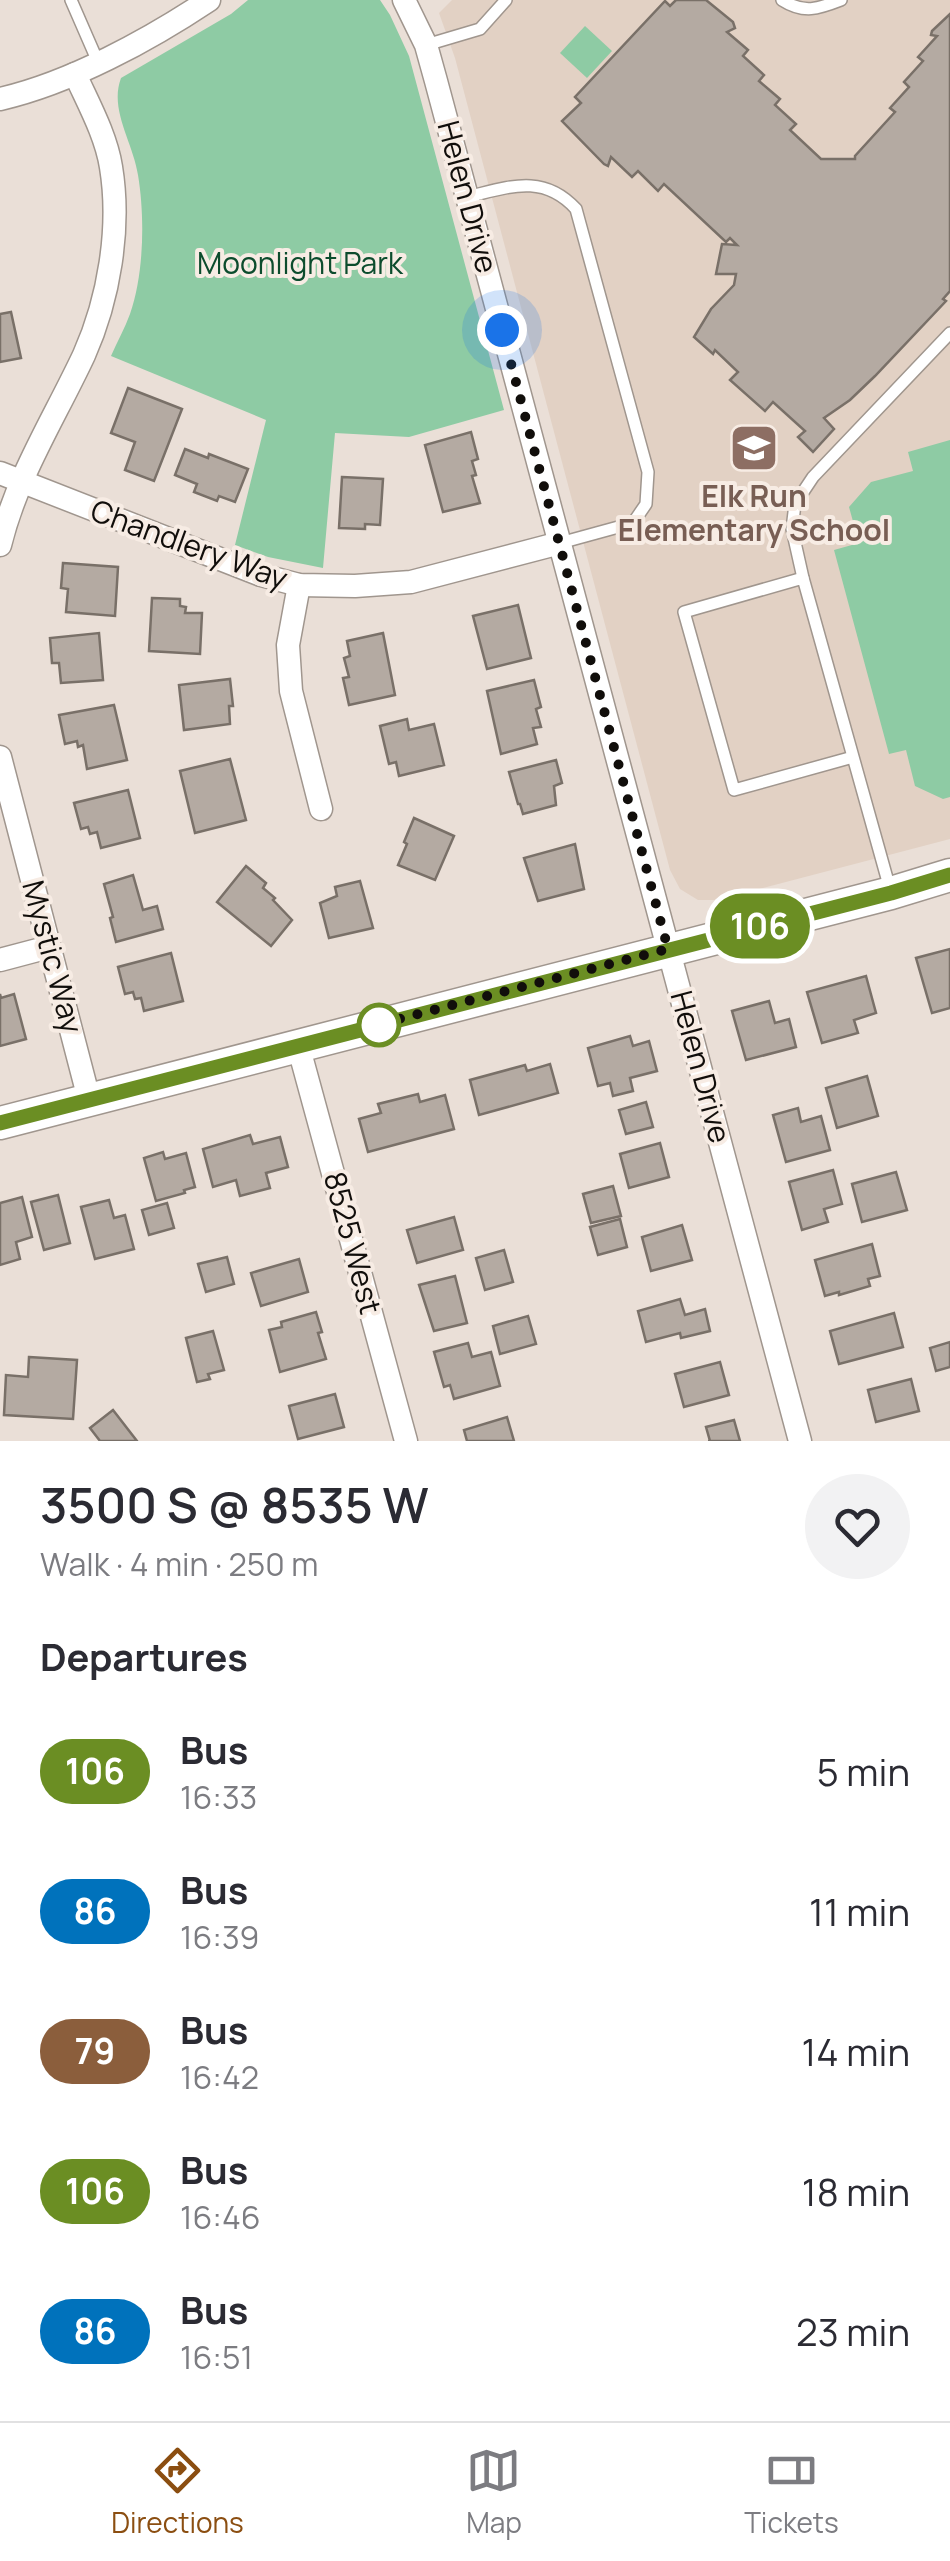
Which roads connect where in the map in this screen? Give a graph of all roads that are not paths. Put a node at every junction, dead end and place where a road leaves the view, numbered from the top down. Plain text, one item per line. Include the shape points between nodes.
1 (71, 0) edge
2 (209, 0) edge
3 (404, 0) edge
4 (506, 0) edge
5 (782, 0) edge
6 (841, 0) edge
7 (426, 45) junction
8 (98, 62) junction
9 (74, 74) junction
10 (0, 99) edge
11 (467, 197) junction
12 (950, 333) edge
13 (10, 477) edge
14 (560, 543) junction
15 (0, 545) edge
16 (803, 578) junction
17 (299, 586) junction
18 (0, 757) edge
19 (853, 757) junction
20 (321, 809) dead end
21 (950, 875) edge
22 (891, 893) junction
23 (49, 947) junction
24 (668, 949) junction
25 (0, 960) edge
26 (298, 1045) junction
27 (89, 1099) junction
28 (0, 1123) edge
29 (406, 1441) edge
30 (800, 1441) edge

1 - 8 lane
2 - 8 street
3 - 7 street, Helen Drive
4 - 7 lane via 480,29
5 - 6 lane via 816,10
7 - 11 street, Helen Drive
8 - 9 street
9 - 10 street
9 - 13 street via 111,166 112,264 85,352
11 - 14 street, Helen Drive
11 - 14 lane via 530,184 562,194 576,209 648,472 646,504 633,522
12 - 16 lane via 795,504 792,530
13 - 15 street
13 - 17 street, Chandlery Way
14 - 17 street, Chandlery Way via 411,582
14 - 24 street, Helen Drive
16 - 19 lane
16 - 19 lane via 684,612 694,648 734,790
17 - 20 street via 288,645 291,691
18 - 23 street, Mystic Way
19 - 22 lane
21 - 22 street
22 - 24 street
23 - 25 street
23 - 27 street, Mystic Way
24 - 26 street
24 - 30 street, Helen Drive
26 - 27 street
26 - 29 street, 8525 West
27 - 28 street

